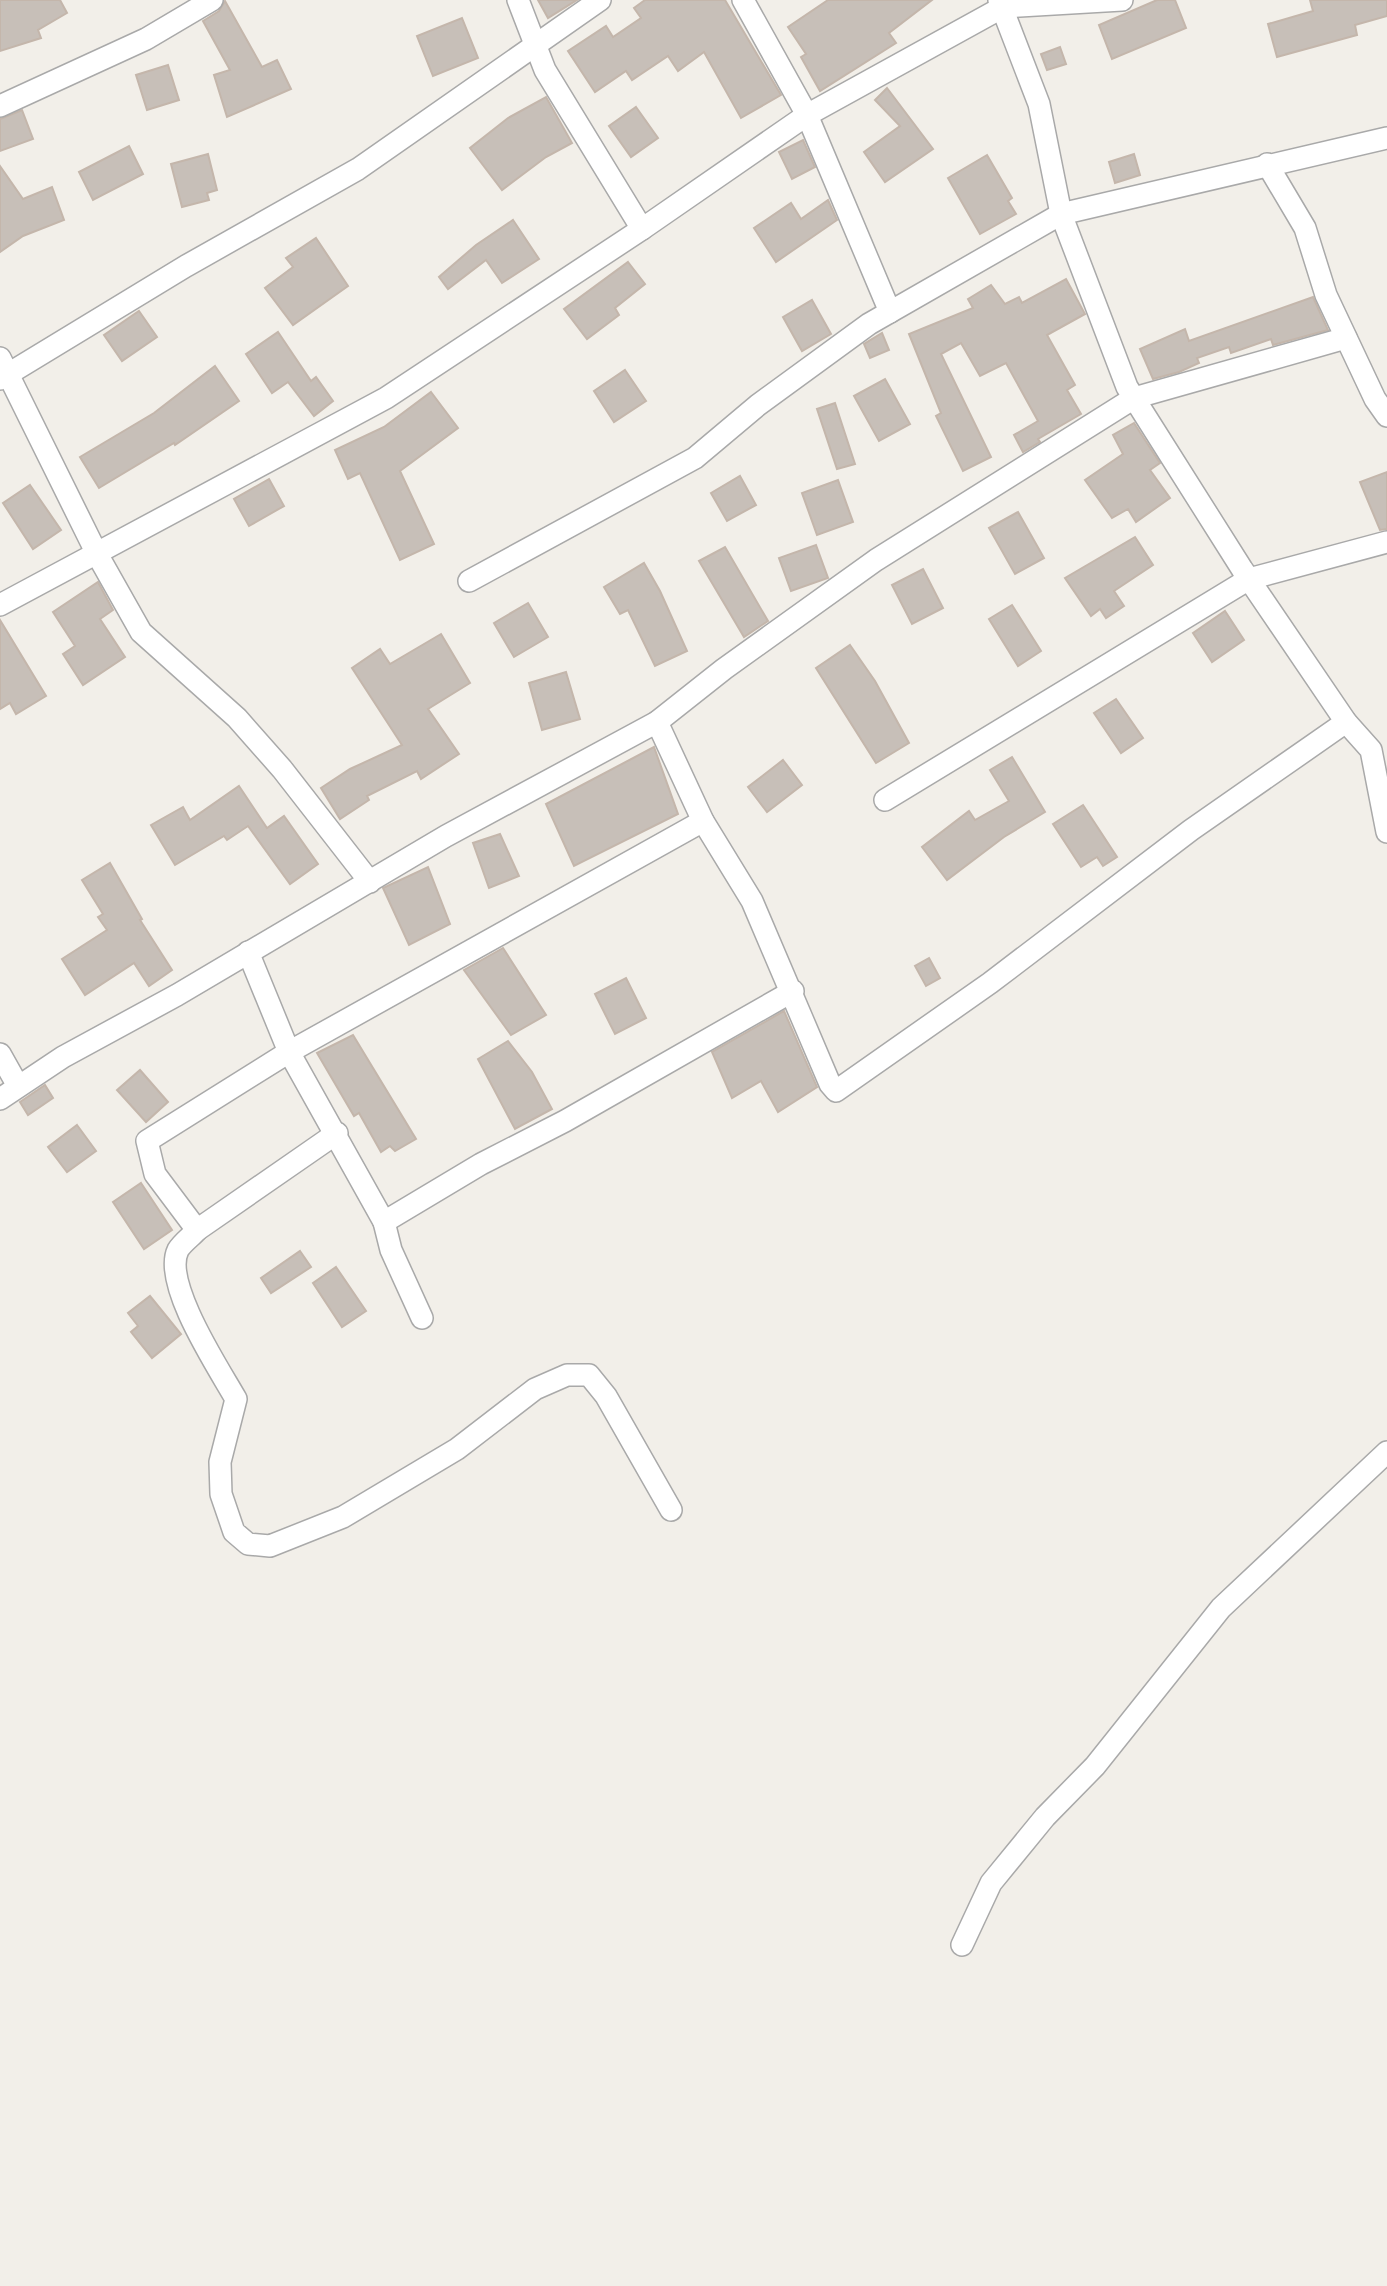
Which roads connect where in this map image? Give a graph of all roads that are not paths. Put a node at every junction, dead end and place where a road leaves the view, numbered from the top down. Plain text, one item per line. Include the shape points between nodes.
1 (212, 0) edge
2 (518, 0) edge
3 (600, 0) edge
4 (743, 0) edge
5 (1122, 0) edge
6 (1001, 4) edge
7 (535, 45) junction
8 (0, 106) edge
9 (807, 115) junction
10 (1387, 138) edge
11 (1267, 164) junction
12 (1061, 214) junction
13 (642, 229) junction
14 (890, 312) junction
15 (1346, 338) junction
16 (3, 370) edge
17 (1134, 398) junction
18 (1387, 416) edge
19 (1387, 542) edge
20 (97, 554) junction
21 (1249, 579) junction
22 (469, 581) dead end
23 (0, 605) edge
24 (657, 722) junction
25 (1346, 722) junction
26 (1379, 748) edge
27 (885, 800) dead end
28 (703, 821) junction
29 (1387, 832) edge
30 (370, 882) junction
31 (248, 952) junction
32 (793, 991) junction
33 (289, 1052) junction
34 (0, 1054) edge
35 (18, 1086) junction
36 (0, 1099) edge
37 (337, 1133) junction
38 (384, 1222) junction
39 (197, 1230) junction
40 (422, 1318) dead end
41 (1387, 1452) edge
42 (671, 1510) dead end
43 (962, 1945) dead end

1 - 8 street via 146,39
2 - 7 street
3 - 7 street
4 - 9 street
5 - 6 street
6 - 9 street
6 - 12 street via 1039,104
7 - 13 street via 545,70
7 - 16 street via 358,169
9 - 13 street
9 - 14 street
10 - 11 street
11 - 12 street
11 - 15 street via 1305,228 1326,295
12 - 14 street
12 - 17 street
13 - 20 street via 386,398
14 - 22 street via 758,405 695,458
15 - 17 street
15 - 18 street
16 - 20 street
17 - 21 street
17 - 24 street via 876,560
19 - 21 street
20 - 23 street
20 - 30 street via 141,632 237,719
21 - 25 street
21 - 27 street
24 - 28 street
24 - 30 street
25 - 26 street
25 - 32 street via 1191,830 990,984 836,1091
26 - 29 street
28 - 32 street via 752,901
28 - 33 street
30 - 31 street
31 - 33 street
31 - 35 street
32 - 38 street
33 - 37 street
33 - 39 street via 147,1141 155,1174
34 - 35 street
35 - 36 street
37 - 38 street
37 - 39 street
38 - 40 street via 391,1250
39 - 42 street via 178,1251 177,1269 185,1309 236,1399 220,1462 221,1494 234,1532 248,1544 270,1546 343,1517 457,1449 535,1389 566,1375 589,1375 606,1396
41 - 43 street via 1221,1608 1095,1766 991,1883

